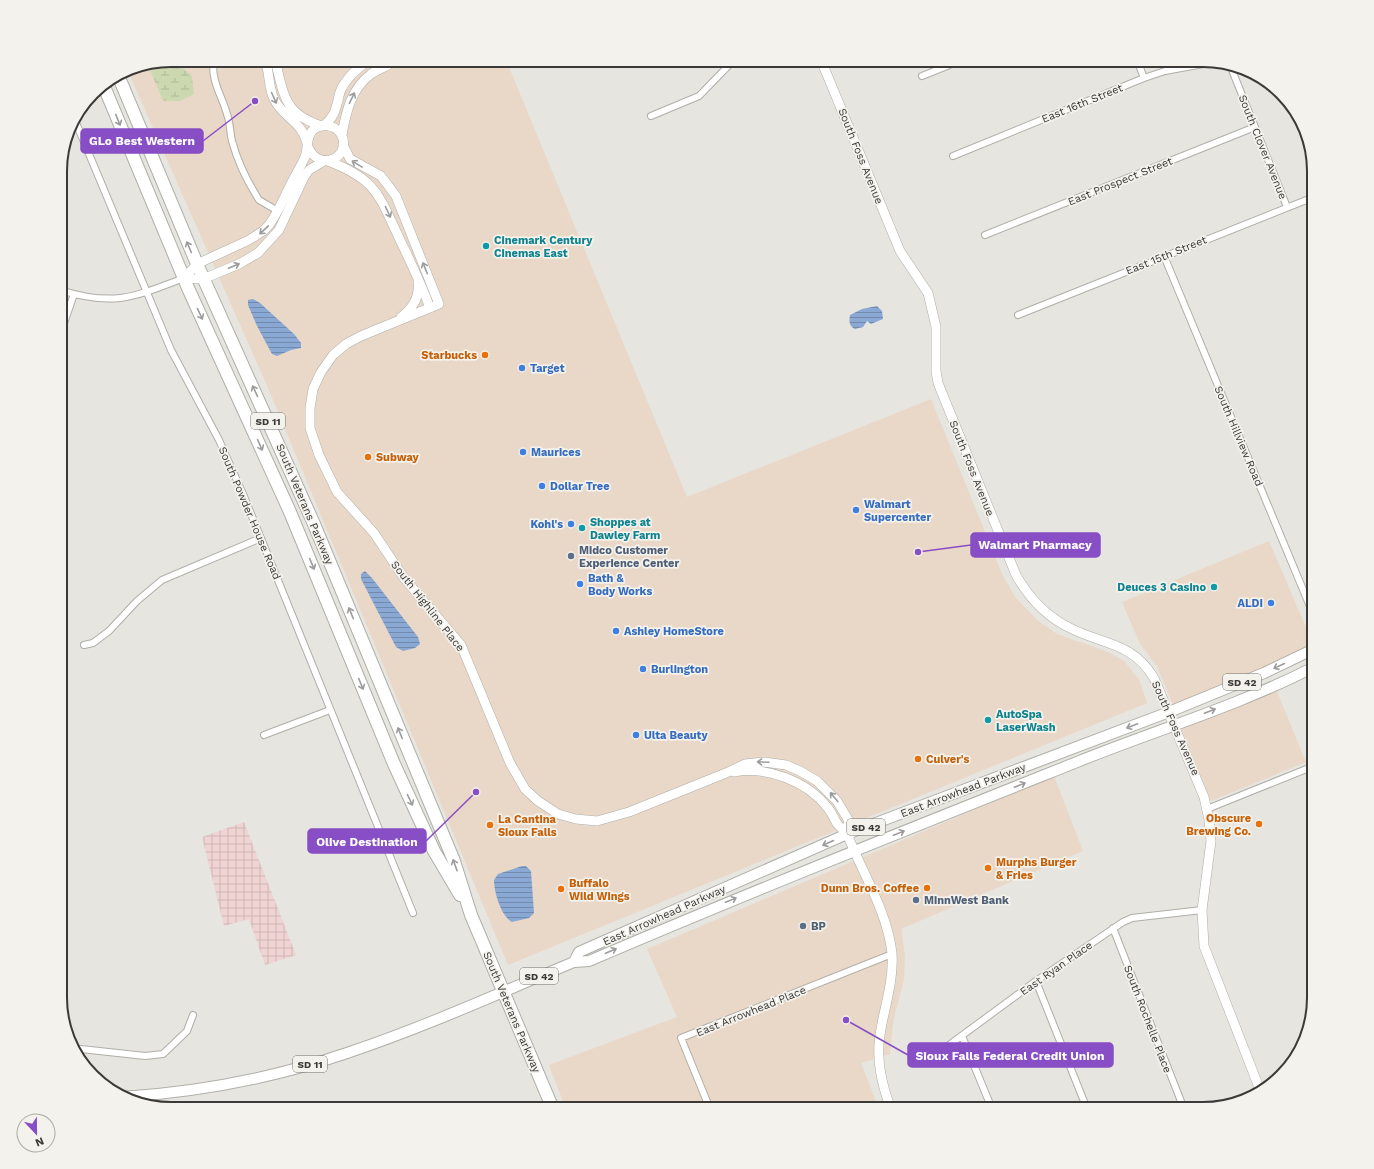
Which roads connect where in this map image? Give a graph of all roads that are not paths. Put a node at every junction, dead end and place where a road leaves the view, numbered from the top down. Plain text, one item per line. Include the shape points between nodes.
1 (212, 67) edge
2 (267, 67) edge
3 (276, 67) edge
4 (362, 67) edge
5 (382, 67) edge
6 (727, 67) edge
7 (824, 67) edge
8 (944, 67) edge
9 (1140, 67) edge
10 (1187, 67) edge
11 (1233, 71) edge
12 (922, 76) dead end
13 (1144, 78) junction
14 (120, 80) edge
15 (106, 90) edge
16 (651, 116) dead end
17 (77, 126) edge
18 (323, 126) junction
19 (1255, 127) junction
20 (342, 135) junction
21 (343, 145) junction
22 (307, 146) junction
23 (953, 156) dead end
24 (326, 161) junction
25 (1307, 200) edge
26 (1287, 207) junction
27 (278, 211) junction
28 (985, 235) dead end
29 (1164, 256) junction
30 (197, 264) junction
31 (417, 273) junction
32 (184, 278) junction
33 (204, 279) junction
34 (67, 292) edge
35 (146, 293) junction
36 (74, 294) junction
37 (430, 308) junction
38 (67, 314) edge
39 (1018, 315) dead end
40 (392, 323) junction
41 (261, 538) junction
42 (1307, 599) edge
43 (84, 645) dead end
44 (1307, 652) edge
45 (1307, 670) edge
46 (330, 710) junction
47 (1169, 712) junction
48 (1174, 725) junction
49 (264, 735) dead end
50 (1307, 769) edge
51 (726, 773) junction
52 (1207, 809) junction
53 (847, 833) junction
54 (854, 851) junction
55 (1202, 910) junction
56 (413, 913) dead end
57 (472, 915) junction
58 (1113, 928) junction
59 (892, 954) junction
60 (574, 962) junction
61 (1036, 981) junction
62 (503, 992) junction
63 (193, 1015) dead end
64 (962, 1036) junction
65 (80, 1049) edge
66 (926, 1062) dead end
67 (1258, 1086) edge
68 (137, 1096) edge
69 (550, 1102) edge
70 (707, 1102) edge
71 (888, 1102) edge
72 (989, 1102) edge
73 (1084, 1102) edge
74 (1181, 1102) edge

1 - 27 street via 214,79 227,114 232,141 240,161 259,200
2 -> 22 street via 274,98 282,112 301,127
3 - 18 street via 282,94 288,103 307,120
4 - 18 street via 348,79 341,92 336,112
20 -> 5 street via 347,109 357,87 370,74
6 - 16 street via 699,96
7 - 47 street, South Foss Avenue via 900,251 928,293 936,328 938,383 1016,575 1035,601 1060,623 1118,645 1139,658 1154,678
8 - 12 street
9 - 13 street
10 - 13 street, East 16th Street
11 - 19 street, South Clover Avenue
13 - 23 street, East 16th Street
30 -> 14 highway, South Veterans Parkway / SD 11
15 -> 32 highway, South Veterans Parkway / SD 11
17 - 35 street, South Powder House Road
18 - 20 street via 335,128
18 - 22 street via 313,130
19 - 26 street, South Clover Avenue
19 - 28 street, East Prospect Street
20 - 21 street
21 - 24 street via 337,156
37 -> 21 street, South Highline Place via 439,304 402,208 381,176 350,160
22 - 24 street via 314,157
22 - 27 street via 302,163
24 -> 31 street via 352,172 375,191 387,209
33 -> 24 street via 246,261 266,246 284,222 304,177 309,170
25 - 26 street, East 15th Street
26 - 29 street, East 15th Street
27 -> 30 street via 270,225 257,236
29 - 39 street, East 15th Street
29 - 42 street, South Hillview Road
30 - 32 street
30 - 33 highway, South Veterans Parkway / SD 11
31 - 37 street
31 - 40 street via 419,286 415,302 408,312
32 - 33 street
32 - 35 street
32 -> 57 highway, South Veterans Parkway / SD 11 via 290,512 396,768 434,851
57 -> 33 highway, South Veterans Parkway / SD 11 via 454,861 314,524
34 - 36 street
35 - 36 street via 114,299 94,299
35 - 41 street, South Powder House Road via 171,350 219,440
36 - 38 street
37 - 40 street, South Highline Place
40 - 51 street, South Highline Place via 346,344 326,364 316,380 311,398 309,418 312,437 337,492 374,533 404,578 461,645 510,763 525,789 538,802 558,814 597,821 629,812
41 - 43 street via 162,580 137,601 109,631 93,643
41 - 46 street, South Powder House Road
44 -> 47 main road, East Arrowhead Parkway / SD 42
48 -> 45 main road, East Arrowhead Parkway / SD 42 via 1280,684
46 - 49 street
46 - 56 street, South Powder House Road
47 - 48 street, South Foss Avenue
47 -> 53 main road, East Arrowhead Parkway / SD 42
48 - 52 street, South Foss Avenue via 1201,787
54 -> 48 main road, East Arrowhead Parkway / SD 42
50 - 52 street
51 - 53 street, South Highline Place via 760,770 776,774 818,798 828,808 838,827
53 -> 51 street, South Highline Place via 849,822 837,801 821,784 800,771 775,763 758,762 745,764
52 - 55 street, South Foss Avenue via 1210,851
53 - 54 street
53 -> 60 main road, East Arrowhead Parkway / SD 42 via 579,952
54 - 59 street via 883,918
60 -> 54 main road, East Arrowhead Parkway / SD 42 via 589,961
55 - 58 street, East Ryan Place via 1132,918
55 - 67 street, South Foss Avenue via 1202,934 1208,958
57 - 62 highway, South Veterans Parkway / SD 11
58 - 61 street, East Ryan Place
58 - 74 street, South Rochelle Place
59 - 70 street, East Arrowhead Place via 682,1038
59 - 71 street via 891,978 879,1052 882,1085
60 - 62 main road, East Arrowhead Parkway / SD 42
61 - 64 street, East Ryan Place
61 - 73 street
62 - 68 main road, East Arrowhead Parkway / SD 11 via 391,1038 302,1067 208,1088
62 - 69 highway, South Veterans Parkway
63 - 65 street via 187,1031 163,1054 145,1056
64 - 66 street, East Ryan Place
64 - 72 street

